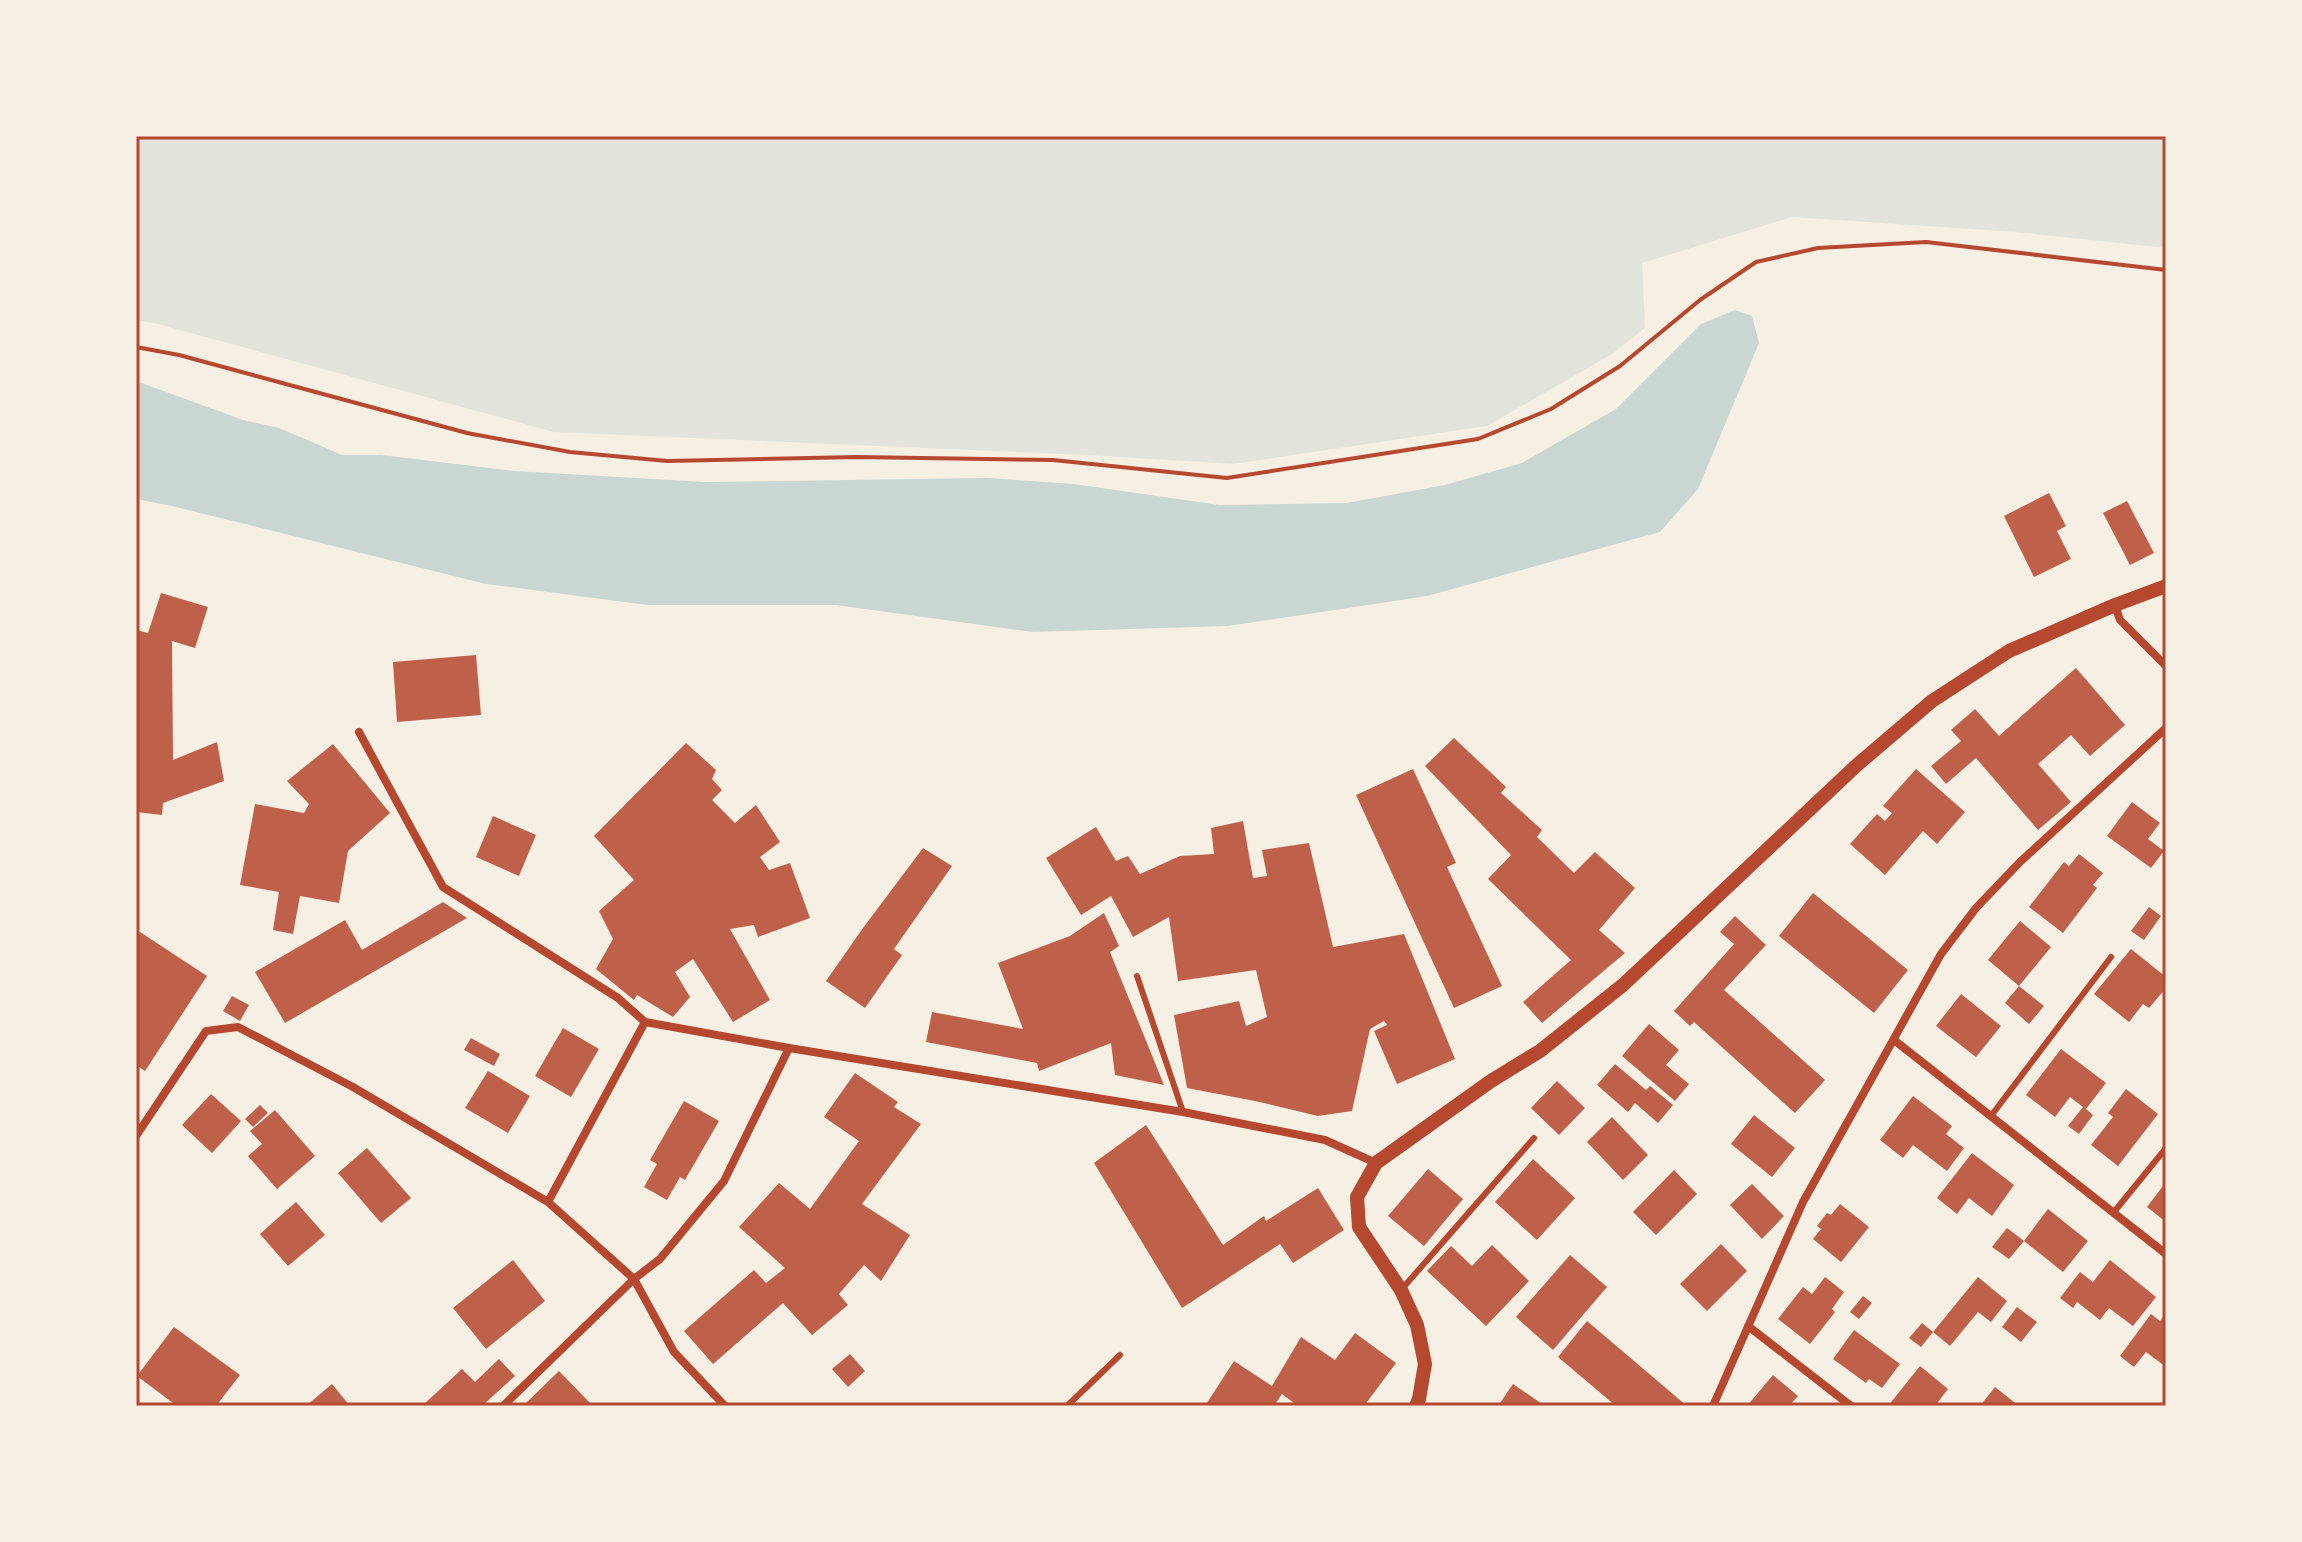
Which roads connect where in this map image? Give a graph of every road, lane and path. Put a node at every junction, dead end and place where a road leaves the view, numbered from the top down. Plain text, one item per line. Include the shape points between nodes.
1 (2166, 270) edge
2 (136, 347) edge
3 (2166, 586) edge
4 (2115, 605) junction
5 (2166, 666) edge
6 (2166, 728) edge
7 (359, 732) dead end
8 (2111, 957) dead end
9 (1137, 976) dead end
10 (645, 1022) junction
11 (1894, 1040) junction
12 (789, 1048) junction
13 (1183, 1112) junction
14 (1991, 1116) junction
15 (136, 1136) edge
16 (1534, 1138) dead end
17 (2166, 1148) edge
18 (1376, 1163) junction
19 (548, 1202) junction
20 (2114, 1212) junction
21 (2166, 1254) edge
22 (634, 1279) junction
23 (1401, 1290) junction
24 (1748, 1326) junction
25 (1120, 1355) dead end
26 (503, 1406) edge
27 (725, 1406) edge
28 (1067, 1406) edge
29 (1416, 1406) edge
30 (1713, 1406) edge
31 (1851, 1406) edge

1 - 2 path via 1926,242 1818,248 1756,262 1620,366 1551,409 1478,439 1227,478 1053,460 667,461 570,452 467,433
3 - 4 street
4 - 5 street via 2120,620
4 - 18 street via 2009,651 1932,701 1623,985 1540,1051
6 - 11 street via 1976,908 1941,954
7 - 10 street via 443,887 618,998
8 - 14 lane
9 - 13 lane
10 - 12 street
10 - 19 street
11 - 14 street
11 - 24 street via 1803,1202
12 - 13 street
12 - 22 street via 724,1181 660,1259
13 - 18 street via 1325,1140
14 - 20 street
15 - 19 street via 206,1031 238,1027 353,1087
16 - 23 lane
17 - 20 lane
18 - 23 street via 1357,1197 1359,1227
19 - 22 street
20 - 21 street
22 - 26 street
22 - 27 street via 674,1352
23 - 29 street via 1417,1325 1425,1364
24 - 30 street
24 - 31 street
25 - 28 lane

